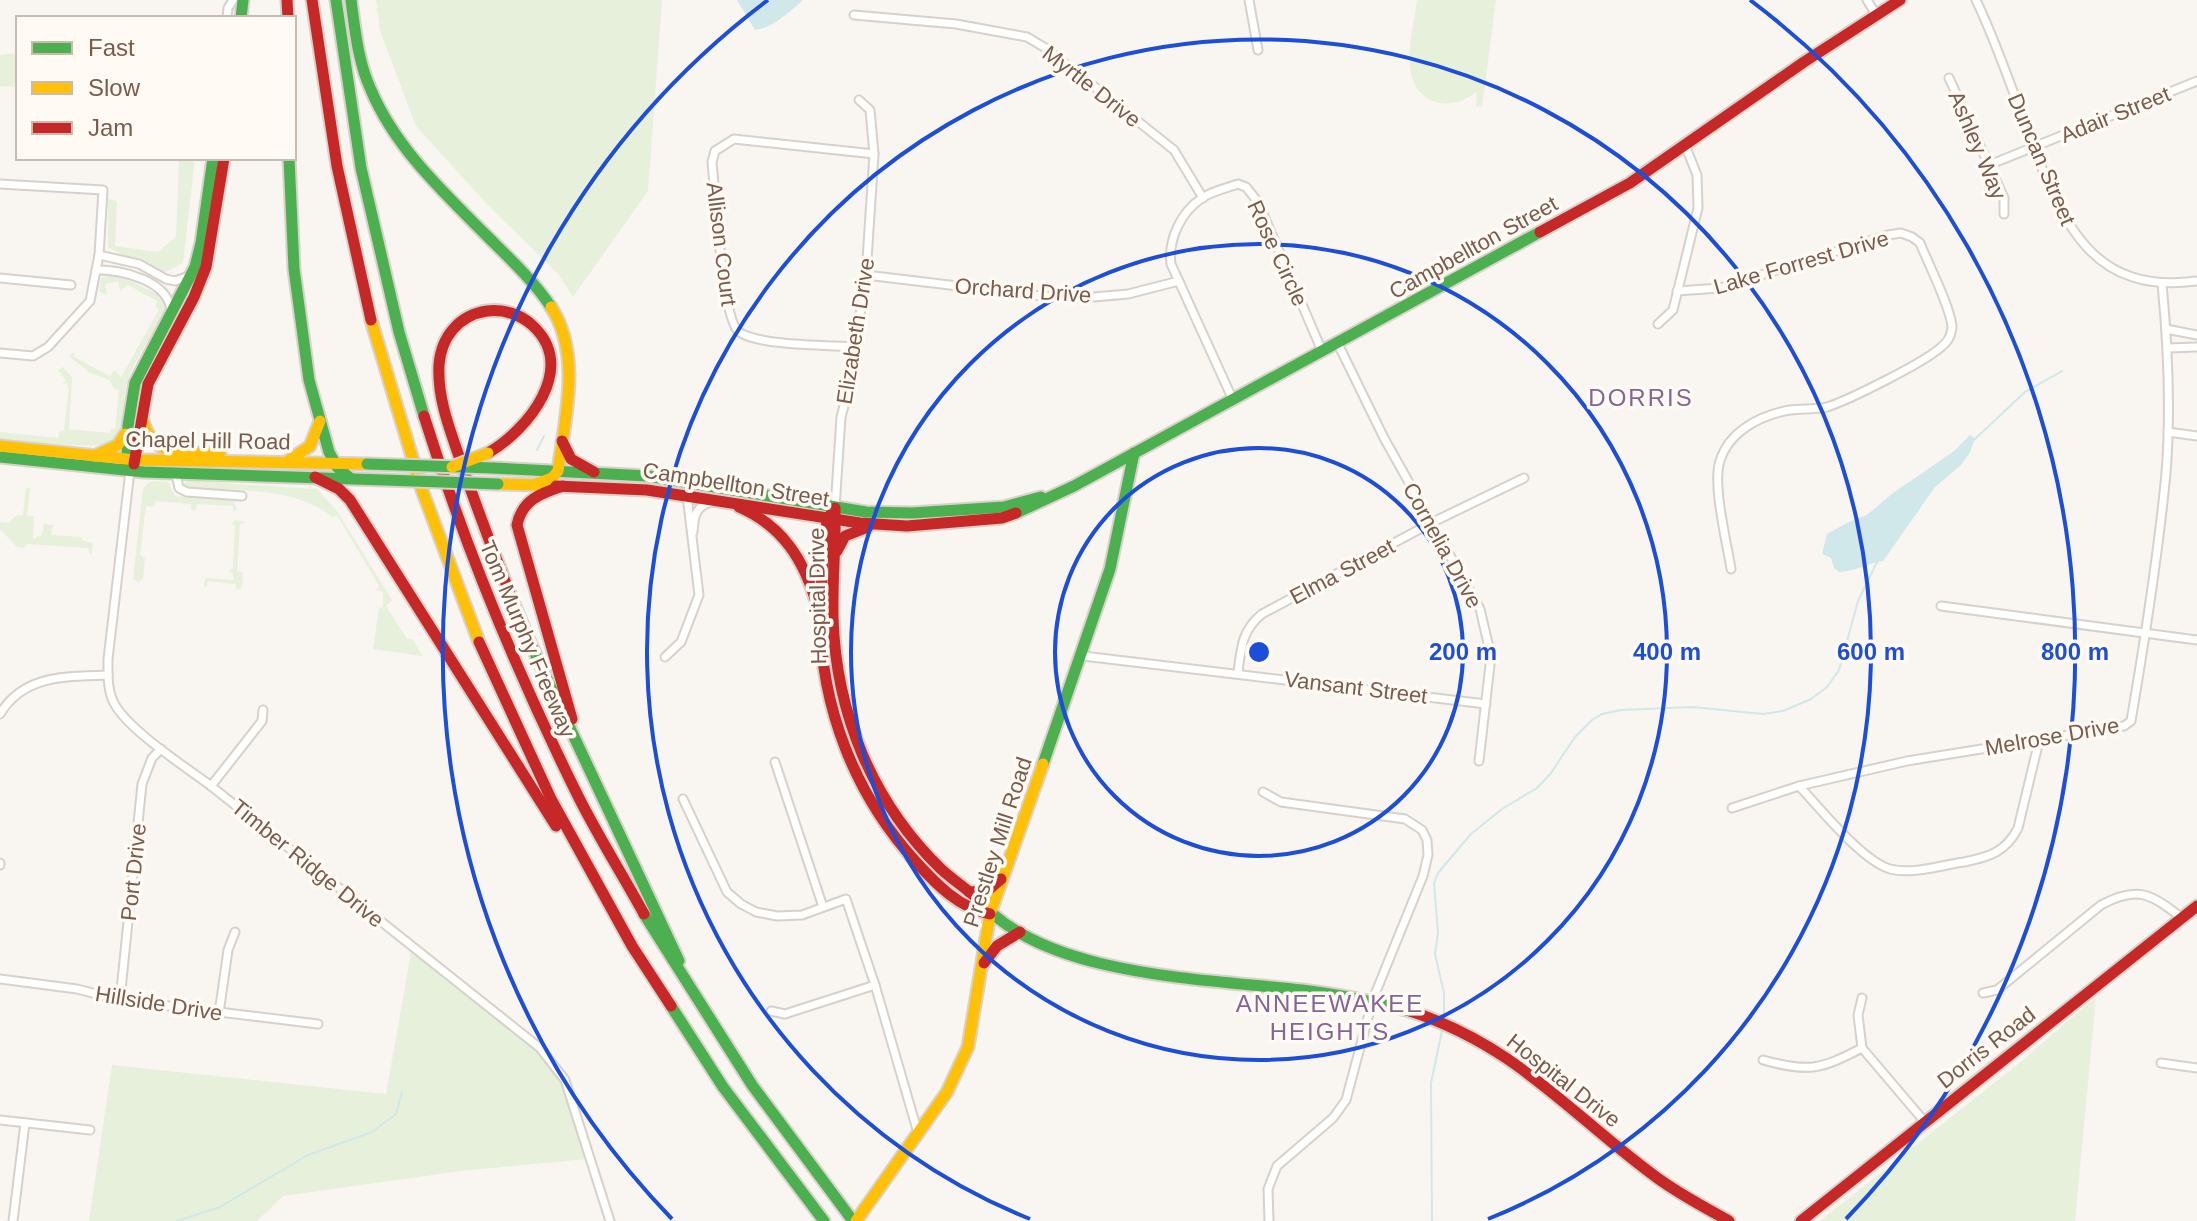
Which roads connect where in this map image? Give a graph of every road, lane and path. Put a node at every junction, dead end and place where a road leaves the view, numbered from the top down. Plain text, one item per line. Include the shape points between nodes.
1 (312, 0) edge
2 (336, 0) edge
3 (351, 0) edge
4 (1249, 0) edge
5 (1867, 0) edge
6 (1900, 0) edge
7 (1976, 0) edge
8 (854, 15) dead end
9 (1877, 16) junction
10 (1258, 50) dead end
11 (1949, 78) dead end
12 (2197, 81) edge
13 (859, 100) dead end
14 (1685, 145) junction
15 (2034, 146) junction
16 (874, 154) junction
17 (213, 160) edge
18 (224, 160) edge
19 (289, 160) edge
20 (1989, 165) junction
21 (0, 184) edge
22 (1203, 198) junction
23 (2004, 214) dead end
24 (99, 255) junction
25 (96, 270) junction
26 (866, 275) junction
27 (197, 277) junction
28 (0, 278) edge
29 (1179, 281) junction
30 (2197, 281) edge
31 (2162, 284) junction
32 (71, 285) dead end
33 (1677, 291) junction
34 (171, 313) junction
35 (1658, 324) dead end
36 (2166, 329) junction
37 (2197, 335) edge
38 (1338, 344) junction
39 (856, 347) junction
40 (2197, 347) edge
41 (2167, 348) junction
42 (1322, 351) junction
43 (0, 353) edge
44 (147, 388) junction
45 (1233, 400) junction
46 (320, 420) junction
47 (128, 426) junction
48 (2168, 432) junction
49 (2197, 436) edge
50 (562, 441) junction
51 (1, 449) edge
52 (1134, 453) junction
53 (93, 456) junction
54 (282, 461) junction
55 (334, 462) junction
56 (131, 463) junction
57 (367, 464) junction
58 (416, 466) joint
59 (452, 467) junction
60 (558, 471) junction
61 (594, 472) junction
62 (176, 474) junction
63 (315, 477) junction
64 (353, 478) junction
65 (1524, 478) dead end
66 (414, 481) joint
67 (534, 485) junction
68 (563, 486) junction
69 (717, 495) junction
70 (242, 496) dead end
71 (687, 496) junction
72 (1046, 497) junction
73 (350, 500) junction
74 (832, 516) junction
75 (1431, 523) junction
76 (877, 525) junction
77 (692, 538) junction
78 (834, 559) junction
79 (1731, 569) dead end
80 (1941, 606) dead end
81 (820, 617) junction
82 (2145, 633) junction
83 (2197, 640) edge
84 (1083, 656) junction
85 (665, 657) dead end
86 (1238, 672) junction
87 (108, 675) junction
88 (1486, 704) junction
89 (263, 710) dead end
90 (0, 714) edge
91 (2039, 741) junction
92 (161, 749) junction
93 (582, 754) junction
94 (1479, 761) dead end
95 (775, 762) dead end
96 (211, 786) junction
97 (1799, 786) junction
98 (1263, 792) dead end
99 (683, 799) dead end
100 (1732, 808) dead end
101 (581, 857) junction
102 (1004, 875) junction
103 (969, 892) junction
104 (2197, 906) edge
105 (823, 907) junction
106 (990, 914) junction
107 (2182, 918) junction
108 (235, 932) dead end
109 (1020, 932) junction
110 (982, 966) junction
111 (0, 979) edge
112 (875, 985) junction
113 (1983, 993) dead end
114 (1862, 998) dead end
115 (1373, 999) junction
116 (120, 1000) junction
117 (771, 1011) dead end
118 (219, 1013) junction
119 (709, 1023) junction
120 (318, 1024) dead end
121 (1862, 1048) junction
122 (1763, 1060) dead end
123 (2161, 1063) dead end
124 (2197, 1068) edge
125 (0, 1120) edge
126 (1924, 1121) junction
127 (25, 1123) junction
128 (90, 1130) dead end
129 (918, 1133) junction
130 (13, 1221) edge
131 (610, 1221) edge
132 (824, 1221) edge
133 (855, 1221) edge
134 (1269, 1221) edge
135 (1729, 1221) edge
136 (1801, 1221) edge

1 - 101 main road, Tom Murphy Freeway via 354,250 407,446 484,655
2 - 119 main road, Tom Murphy Freeway via 357,141 388,287 460,530 550,744 638,909
3 - 50 main road via 366,78 387,122 543,295 559,321 569,364
4 - 10 street
5 - 9 street
6 - 9 main road, Campbellton Street
7 - 15 street, Duncan Street
8 - 22 street, Myrtle Drive via 1027,37 1174,150
9 - 14 main road, Campbellton Street
11 - 20 street, Ashley Way
12 - 15 street, Adair Street
13 - 16 street, Elizabeth Drive via 870,110
14 - 33 street via 1697,175 1698,208
14 - 38 main road, Campbellton Street via 1630,183
15 - 20 street, Adair Street
15 - 31 street, Duncan Street via 2073,233 2107,264 2132,278
16 - 26 street, Elizabeth Drive
16 - 39 street, Allison Court via 734,139 715,151 712,162 724,287 738,332 758,340
17 - 27 main road via 203,228 207,238
18 - 27 main road via 217,214
19 - 46 main road via 295,283
20 - 23 street, Ashley Way via 2004,198
21 - 24 street via 103,190
22 - 29 street via 1184,218 1169,248
22 - 42 street, Rose Circle via 1238,184 1258,202
24 - 25 street
24 - 27 street via 139,264 166,279
25 - 34 street via 114,270 150,284 169,302
25 - 43 street via 90,301 48,347 33,356
26 - 29 street, Orchard Drive via 1082,298 1128,294
26 - 39 street, Elizabeth Drive
27 - 34 main road
27 - 44 main road
28 - 32 street
29 - 45 street
30 - 31 street, Duncan Street
31 - 36 street, Melrose Drive
33 - 35 street via 1673,310
33 - 79 street, Lake Forrest Drive via 1720,288 1901,233 1920,243 1951,321 1949,339 1940,349 1895,374 1827,407 1770,416 1730,440 1717,476
34 - 47 main road via 141,369
36 - 37 street
36 - 41 street, Melrose Drive
38 - 42 main road, Campbellton Street
38 - 75 street, Cornelia Drive
39 - 74 street, Elizabeth Drive via 841,417
40 - 41 street
41 - 48 street, Melrose Drive
42 - 45 main road, Campbellton Street
44 - 54 main road via 144,429 158,447 261,454
44 - 56 main road
45 - 52 main road, Campbellton Street
46 - 54 main road via 305,452
46 - 55 main road
47 - 53 main road via 118,445
47 - 56 main road
48 - 49 street
48 - 82 street, Melrose Drive
50 - 60 main road
50 - 61 main road via 571,459
51 - 53 main road, Chapel Hill Road
51 - 56 main road, Chapel Hill Road
52 - 72 main road, Campbellton Street
52 - 84 main road, Prestley Mill Road via 1110,569
53 - 56 main road, Chapel Hill Road
54 - 55 main road, Chapel Hill Road
54 - 56 main road, Chapel Hill Road
55 - 57 main road, Chapel Hill Road
55 - 64 main road
56 - 62 main road, Chapel Hill Road
56 - 87 street, Timber Ridge Drive
57 - 58 main road, Chapel Hill Road, bridge
57 - 64 main road
58 - 59 main road, Campbellton Street, bridge
59 - 60 main road, Campbellton Street, bridge
59 - 93 main road, bridge via 488,453 509,440 545,389 549,351 538,330 519,315 501,310 472,315 451,331 440,353 441,395 476,506 501,574
60 - 61 main road, Campbellton Street
60 - 67 main road
61 - 69 main road, Campbellton Street via 648,476
62 - 63 main road, Chapel Hill Road
62 - 70 street via 179,488 187,492
63 - 64 main road, Chapel Hill Road
63 - 73 main road
64 - 66 main road, Chapel Hill Road
64 - 73 main road
65 - 75 street, Elma Street
66 - 67 main road, Campbellton Street, bridge
67 - 68 main road, Campbellton Street
68 - 71 main road, Campbellton Street
68 - 93 main road via 529,500 517,525
69 - 71 main road, Campbellton Street
69 - 74 main road, Campbellton Street
69 - 77 street via 697,510
69 - 81 main road via 785,538 804,562
71 - 77 street
72 - 74 main road, Campbellton Street via 1004,507
72 - 76 main road, Campbellton Street via 1002,518
73 - 101 main road via 530,787
74 - 76 main road, Campbellton Street
74 - 78 main road, Hospital Drive
74 - 81 main road, Hospital Drive
75 - 86 street, Elma Street via 1262,614 1243,637
75 - 88 street, Cornelia Drive via 1463,575 1487,631 1491,656
76 - 78 main road via 845,536
77 - 85 street via 699,595 681,642
78 - 103 main road, Hospital Drive via 839,684 854,735 896,816
80 - 82 street
81 - 106 main road, Hospital Drive via 833,712 866,796 929,876 975,913
82 - 83 street
82 - 91 street, Melrose Drive via 2131,721
84 - 86 street, Vansant Street
84 - 102 main road, Prestley Mill Road
86 - 88 street, Vansant Street
87 - 90 street via 34,682
87 - 92 street, Timber Ridge Drive via 114,704
88 - 94 street, Cornelia Drive
89 - 96 street via 262,721
91 - 97 street, Melrose Drive via 1907,761
91 - 97 street via 2018,828 2012,840 1990,857 1890,869 1870,860
92 - 96 street, Timber Ridge Drive
92 - 116 street, Port Drive via 142,784
93 - 119 main road
95 - 105 street
96 - 131 street, Timber Ridge Drive via 546,1054 566,1082
97 - 100 street, Melrose Drive
98 - 115 street via 1281,802 1405,819 1422,830 1428,847 1423,876
99 - 105 street via 727,892 741,904 777,916
101 - 132 main road, Tom Murphy Freeway via 713,1072
102 - 103 main road via 987,891
102 - 106 main road, Prestley Mill Road
103 - 106 main road, Hospital Drive
104 - 107 main road, Dorris Road
105 - 112 street via 846,899
106 - 109 main road, Hospital Drive
106 - 110 main road, Prestley Mill Road
107 - 113 street via 2156,898 2119,896 1997,990
107 - 126 main road, Dorris Road
108 - 118 street
109 - 110 main road via 997,946
109 - 115 main road, Hospital Drive via 1087,961 1145,973
110 - 129 main road, Prestley Mill Road via 968,1047 947,1092
111 - 116 street, Hillside Drive
112 - 117 street via 785,1014
112 - 129 street
114 - 121 street
115 - 134 street via 1346,1100 1333,1118 1277,1166 1268,1189
115 - 135 main road, Hospital Drive via 1448,1025 1506,1057 1665,1184
116 - 118 street, Hillside Drive
118 - 120 street, Hillside Drive
119 - 133 main road, Tom Murphy Freeway via 791,1142
121 - 122 street via 1827,1066 1803,1069
121 - 126 street
123 - 124 street
125 - 127 street
126 - 136 main road, Dorris Road
127 - 128 street
127 - 130 street
129 - 133 main road, Prestley Mill Road

